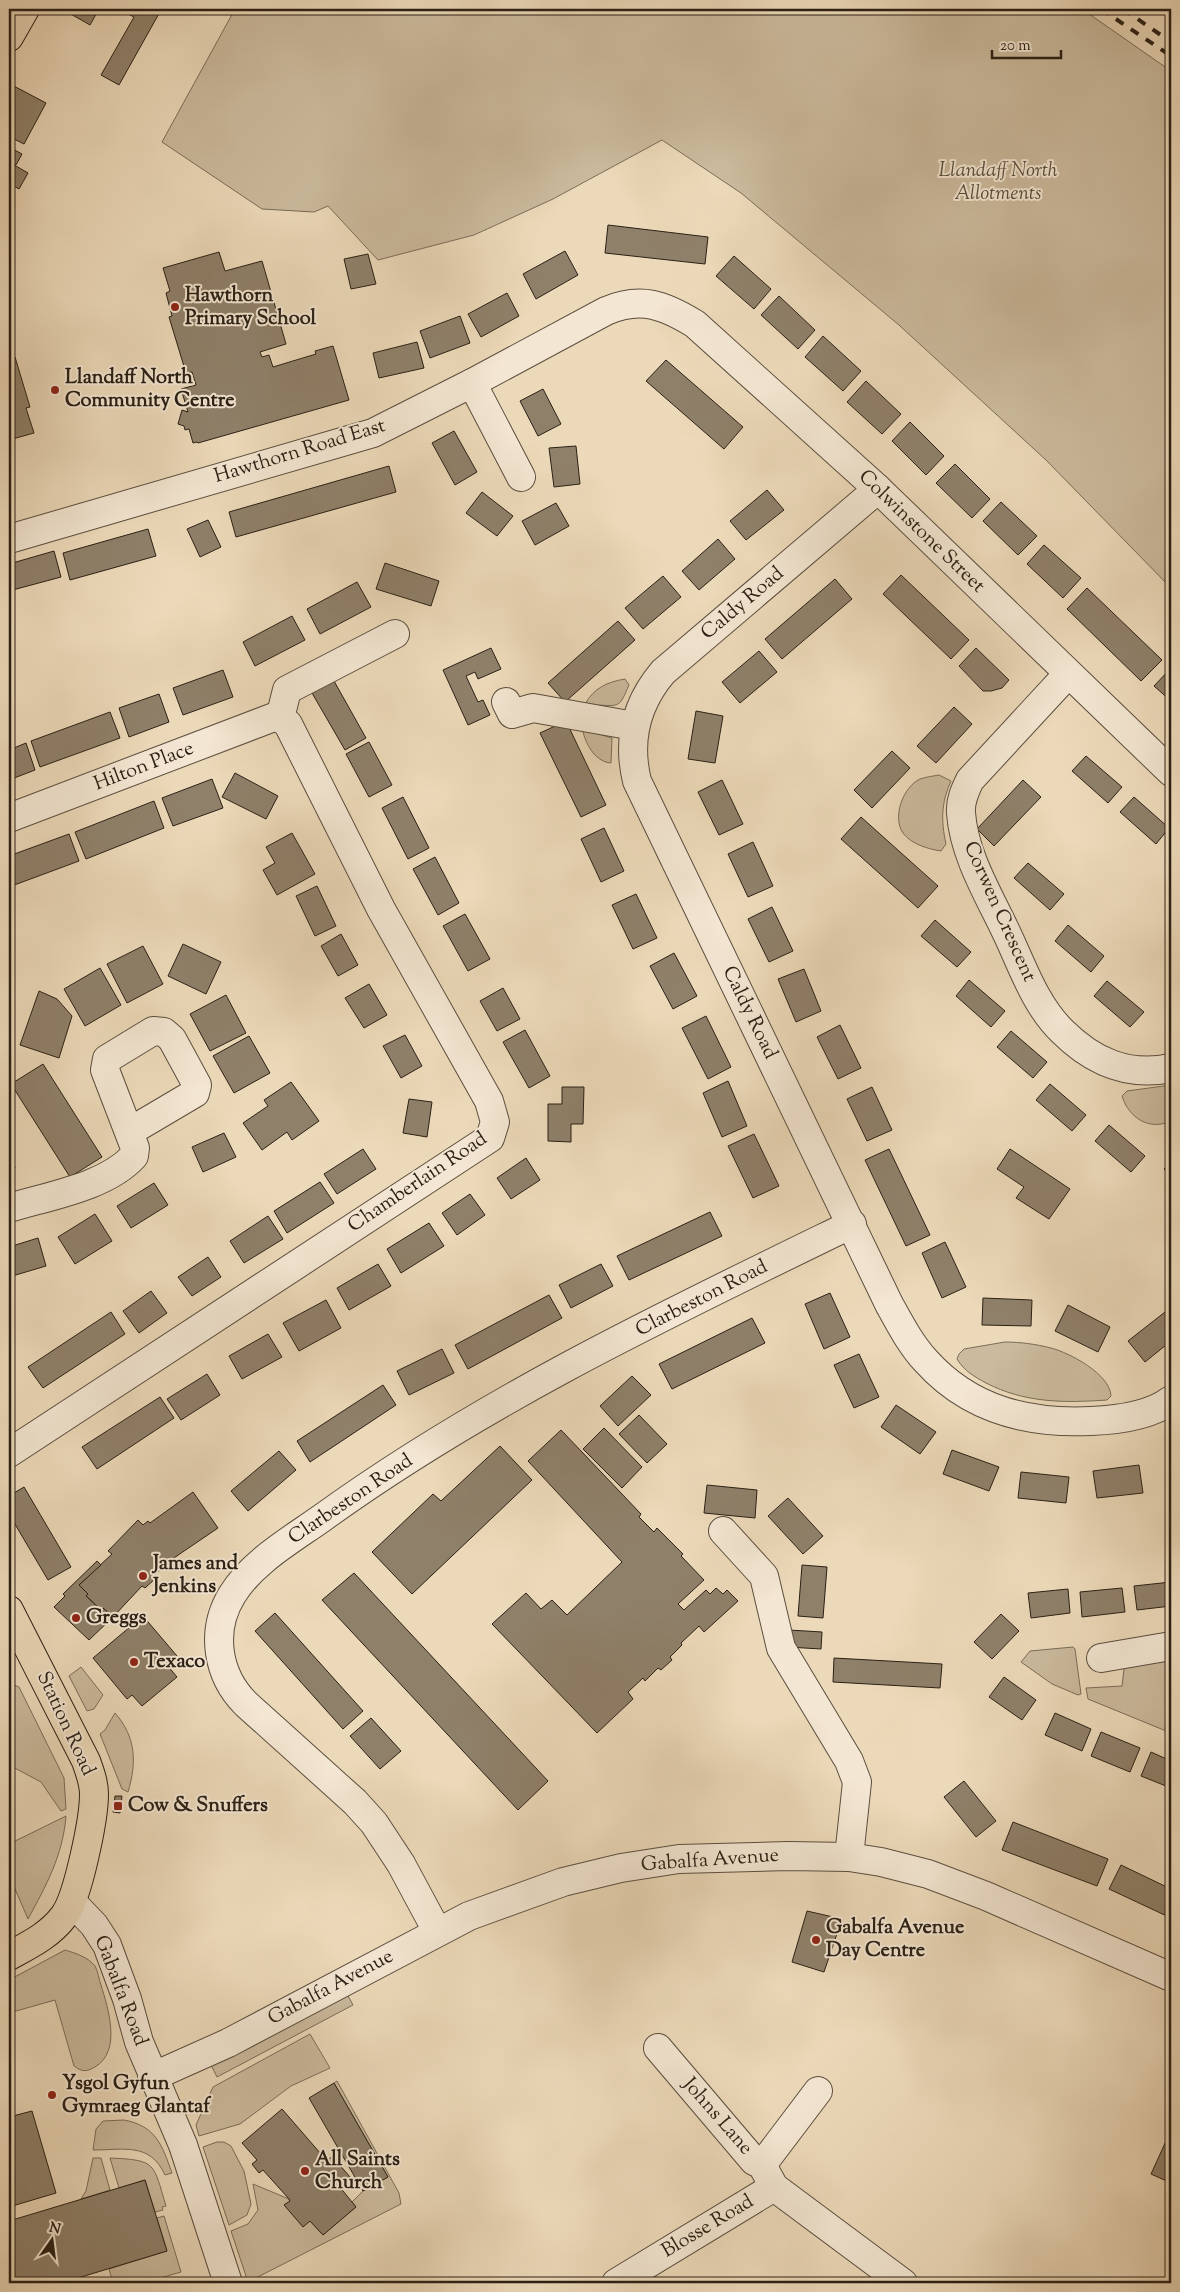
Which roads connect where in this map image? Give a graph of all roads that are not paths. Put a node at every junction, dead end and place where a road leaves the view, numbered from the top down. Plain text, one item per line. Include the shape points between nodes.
1 (25, 9) edge
2 (9, 37) edge
3 (661, 305) joint
4 (472, 383) junction
5 (521, 478) dead end
6 (878, 489) junction
7 (9, 539) edge
8 (395, 634) dead end
9 (1068, 674) junction
10 (506, 702) dead end
11 (284, 721) junction
12 (634, 726) junction
13 (1171, 772) edge
14 (9, 818) edge
15 (1171, 1068) edge
16 (131, 1144) dead end
17 (9, 1208) edge
18 (852, 1224) junction
19 (1171, 1400) edge
20 (9, 1453) edge
21 (723, 1530) dead end
22 (9, 1610) edge
23 (1171, 1646) edge
24 (1101, 1658) dead end
25 (849, 1857) junction
26 (72, 1902) junction
27 (437, 1931) junction
28 (9, 1956) edge
29 (1171, 1978) edge
30 (658, 2048) dead end
31 (152, 2077) junction
32 (818, 2090) dead end
33 (768, 2176) junction
34 (228, 2283) edge
35 (616, 2283) edge
36 (904, 2283) edge

1 - 2 main road
3 - 4 street, Hawthorn Road East via 622,304
3 - 6 street, Colwinstone Street via 695,324
4 - 5 street
4 - 7 street, Hawthorn Road East via 373,433
6 - 9 street, Colwinstone Street
6 - 12 street, Caldy Road via 663,672 646,696
8 - 11 street via 288,690
9 - 13 street, Colwinstone Street
9 - 15 street, Corwen Crescent via 970,780 961,810 967,845 1038,998 1061,1031 1094,1056 1125,1070 1156,1072
10 - 12 street via 512,714 533,708
11 - 14 street, Hilton Place via 274,717
11 - 20 street, Chamberlain Road via 381,909 489,1101 494,1130 490,1138
12 - 18 street, Caldy Road via 632,748 637,781
16 - 17 street via 111,1174 95,1182
18 - 19 street, Caldy Road via 889,1304 918,1350 938,1374 974,1400 1021,1418 1074,1422 1139,1414
18 - 27 street, Clarbeston Road via 603,1348 480,1416 348,1499 268,1558 232,1594 224,1610 218,1642 221,1665 235,1693 374,1823
21 - 25 street via 764,1576 781,1648 850,1761 857,1782
22 - 26 main road, Station Road via 92,1776 93,1812
23 - 24 street
25 - 27 street, Gabalfa Avenue via 735,1856 640,1864 562,1882 508,1900
25 - 29 street, Gabalfa Avenue via 928,1874 986,1896
26 - 28 main road via 52,1930
26 - 31 street, Gabalfa Road via 94,1925 107,1946
27 - 31 street, Gabalfa Avenue via 228,2043
30 - 33 street, Johns Lane
31 - 34 street, Gabalfa Road via 183,2145
32 - 33 street
33 - 35 street, Blosse Road
33 - 36 street, Johns Lane

